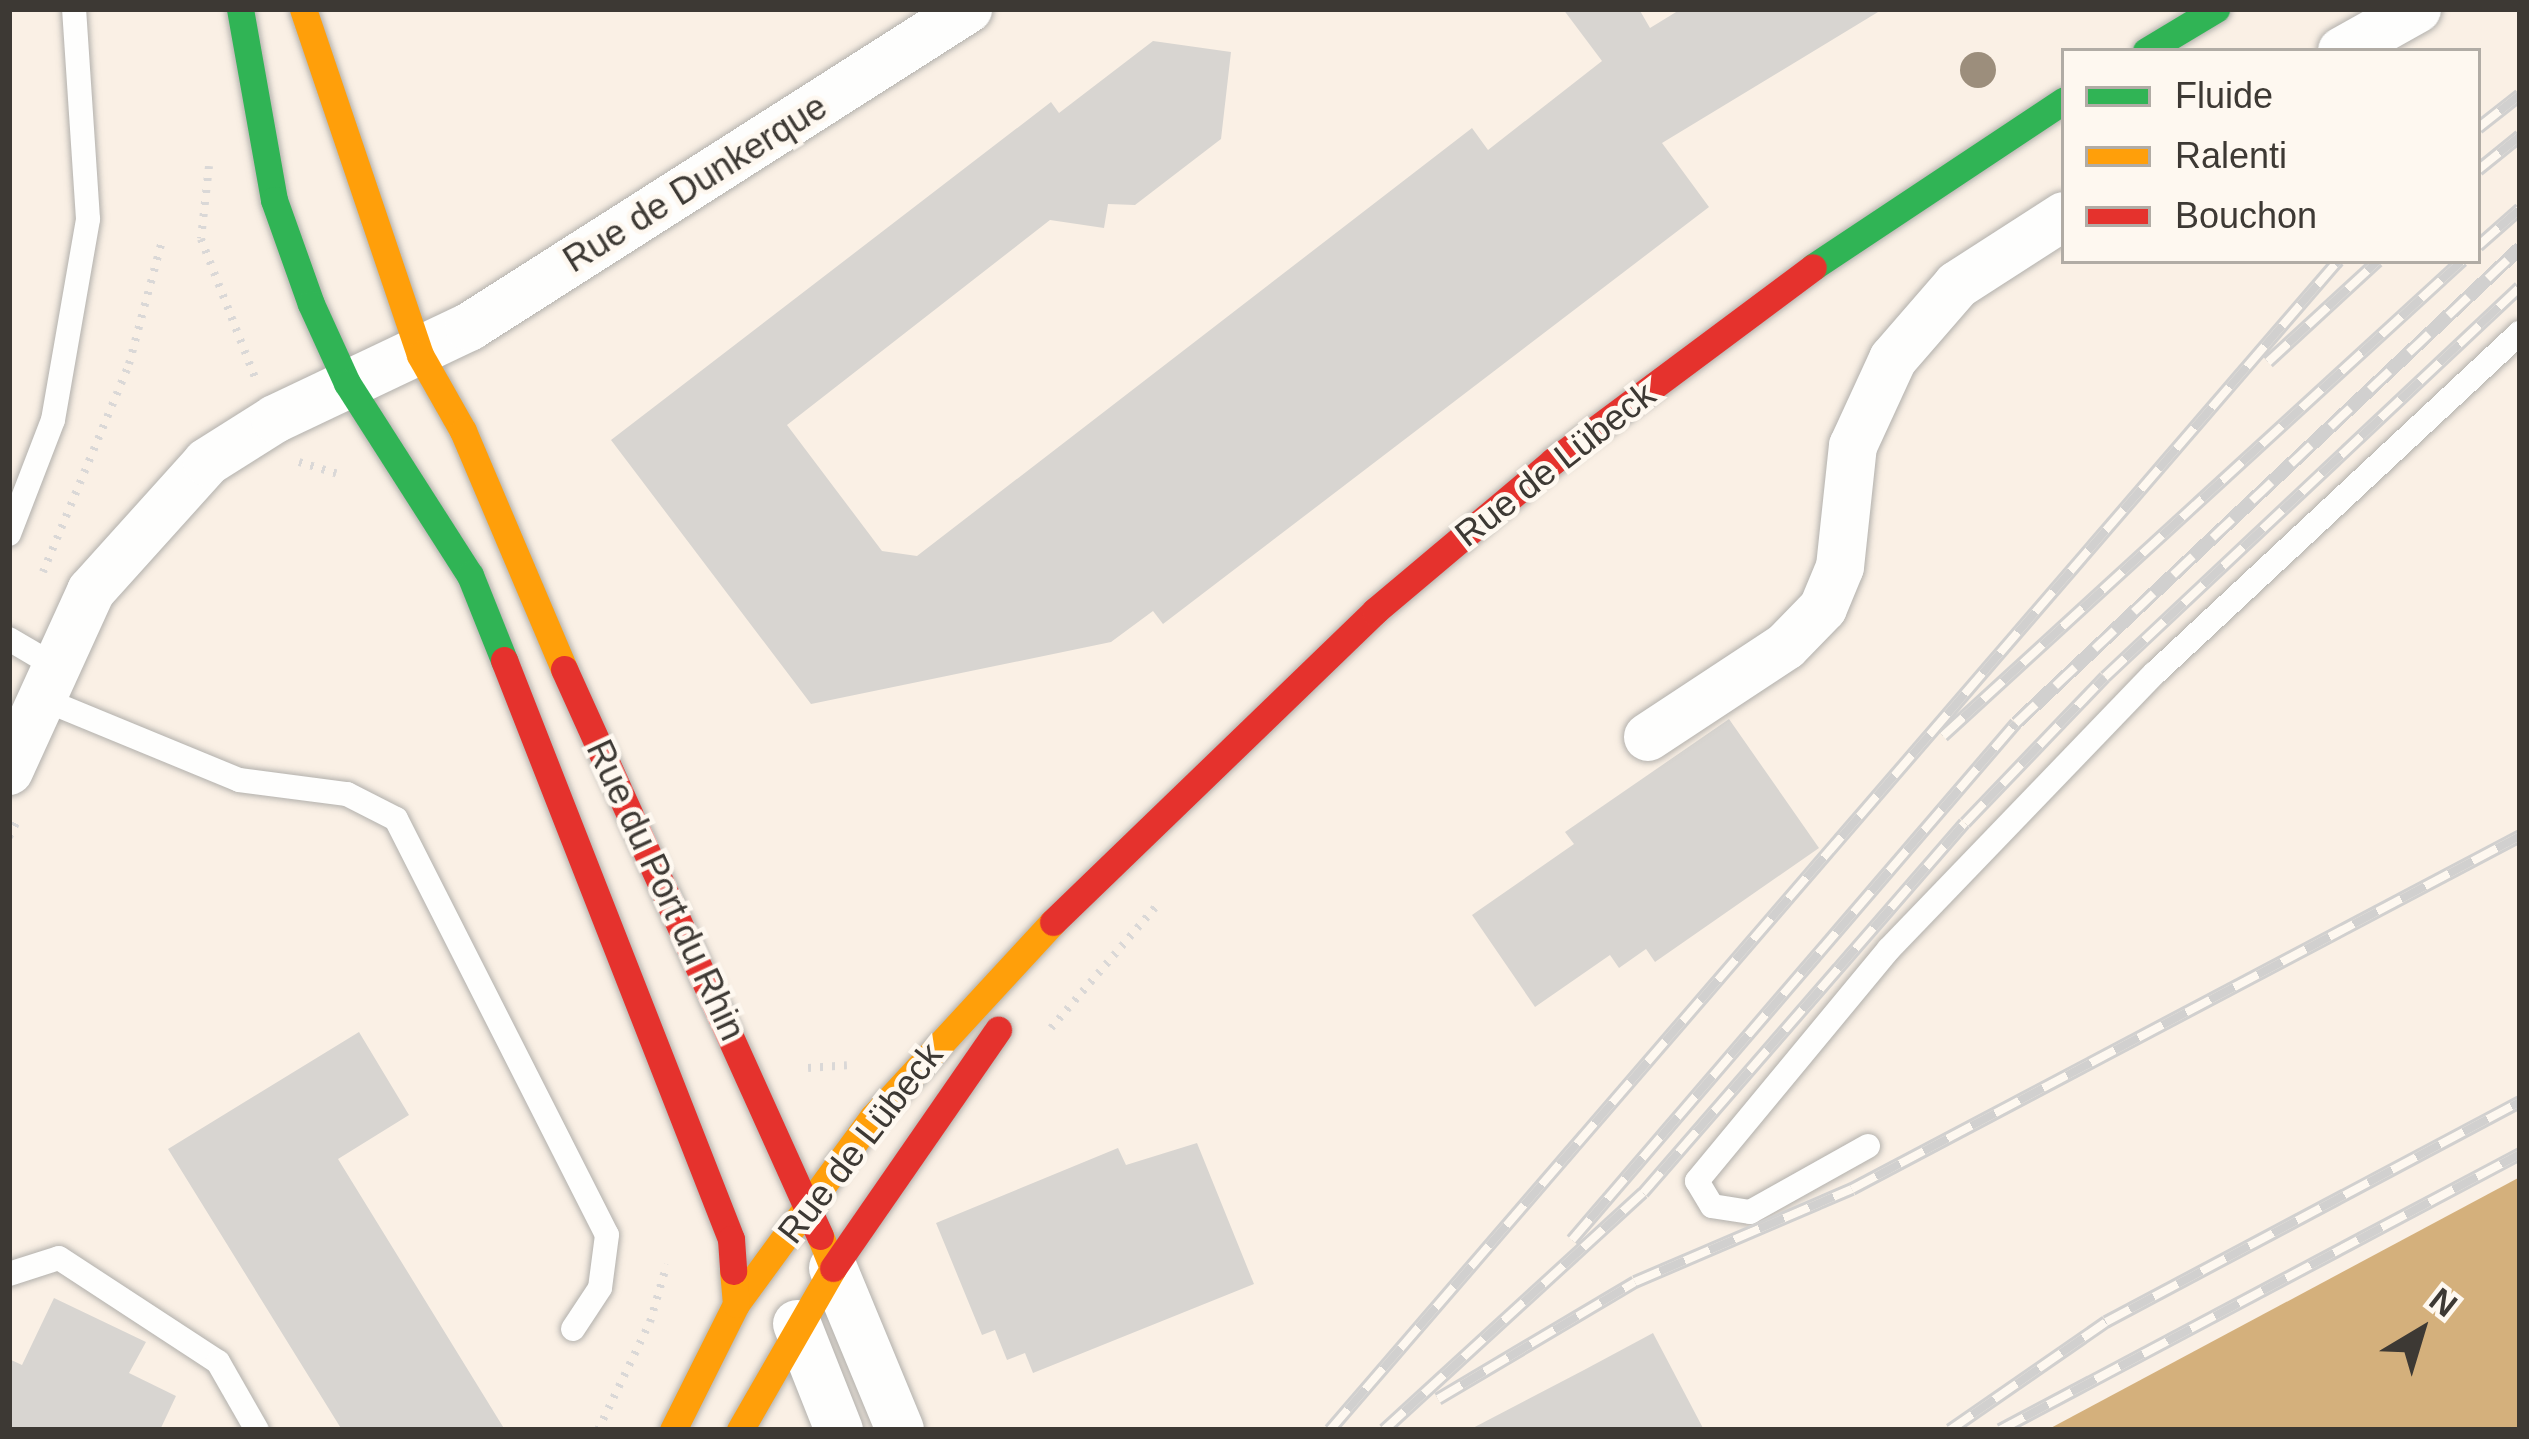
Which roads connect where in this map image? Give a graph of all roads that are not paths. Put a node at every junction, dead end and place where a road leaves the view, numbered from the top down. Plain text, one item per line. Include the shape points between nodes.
1 (74, 9) edge
2 (241, 9) edge
3 (303, 9) edge
4 (968, 9) edge
5 (2216, 9) edge
6 (2417, 9) edge
7 (2151, 48) edge
8 (2347, 48) edge
9 (2061, 102) edge
10 (2061, 218) edge
11 (2520, 333) edge
12 (420, 355) junction
13 (347, 383) junction
14 (9, 534) edge
15 (9, 639) edge
16 (52, 684) junction
17 (1648, 737) dead end
18 (544, 756) junction
19 (9, 771) edge
20 (1096, 889) junction
21 (631, 901) dead end
22 (661, 957) dead end
23 (1868, 1146) dead end
24 (807, 1205) junction
25 (778, 1246) junction
26 (833, 1268) junction
27 (9, 1274) edge
28 (736, 1304) junction
29 (797, 1324) junction
30 (573, 1329) dead end
31 (257, 1430) edge
32 (673, 1430) edge
33 (740, 1430) edge
34 (839, 1430) edge
35 (900, 1430) edge

1 - 14 lane via 88,219 53,420
2 - 13 main road, Rue du Port du Rhin via 280,218
3 - 12 main road, Rue du Port du Rhin
4 - 12 street, Rue de Dunkerque
5 - 7 main road
6 - 8 street
9 - 20 main road, Rue de Lübeck via 1884,214 1553,460 1375,611
10 - 17 street via 1957,285 1892,359 1853,446 1840,567 1823,608 1786,646
11 - 23 lane via 2156,673 1889,949 1697,1181 1712,1206 1750,1212
12 - 13 street, Rue de Dunkerque
12 - 24 main road, Rue du Port du Rhin via 481,470 634,832 717,996
13 - 16 street, Rue de Dunkerque via 207,462 91,592
13 - 18 main road, Rue du Port du Rhin via 470,575
15 - 16 lane
16 - 19 street, Rue de Dunkerque
16 - 30 lane via 239,780 347,794 396,819 607,1235 601,1288
18 - 21 main road, Rue du Port du Rhin
18 - 28 main road, Rue du Port du Rhin via 580,869 731,1239
20 - 24 main road, Rue de Lübeck via 996,977
20 - 26 main road, Rue de Lübeck
22 - 25 main road, Rue du Port du Rhin via 748,1135
24 - 25 main road, Rue de Lübeck
24 - 26 main road, Rue du Port du Rhin
25 - 28 main road, Rue de Lübeck
25 - 29 main road, Rue du Port du Rhin
26 - 29 main road, Rue de Lübeck
26 - 35 street, Rue du Port du Rhin
27 - 31 lane via 59,1258 218,1362
28 - 32 main road, Rue de Lübeck
29 - 33 main road, Rue de Lübeck
29 - 34 street, Rue du Port du Rhin

